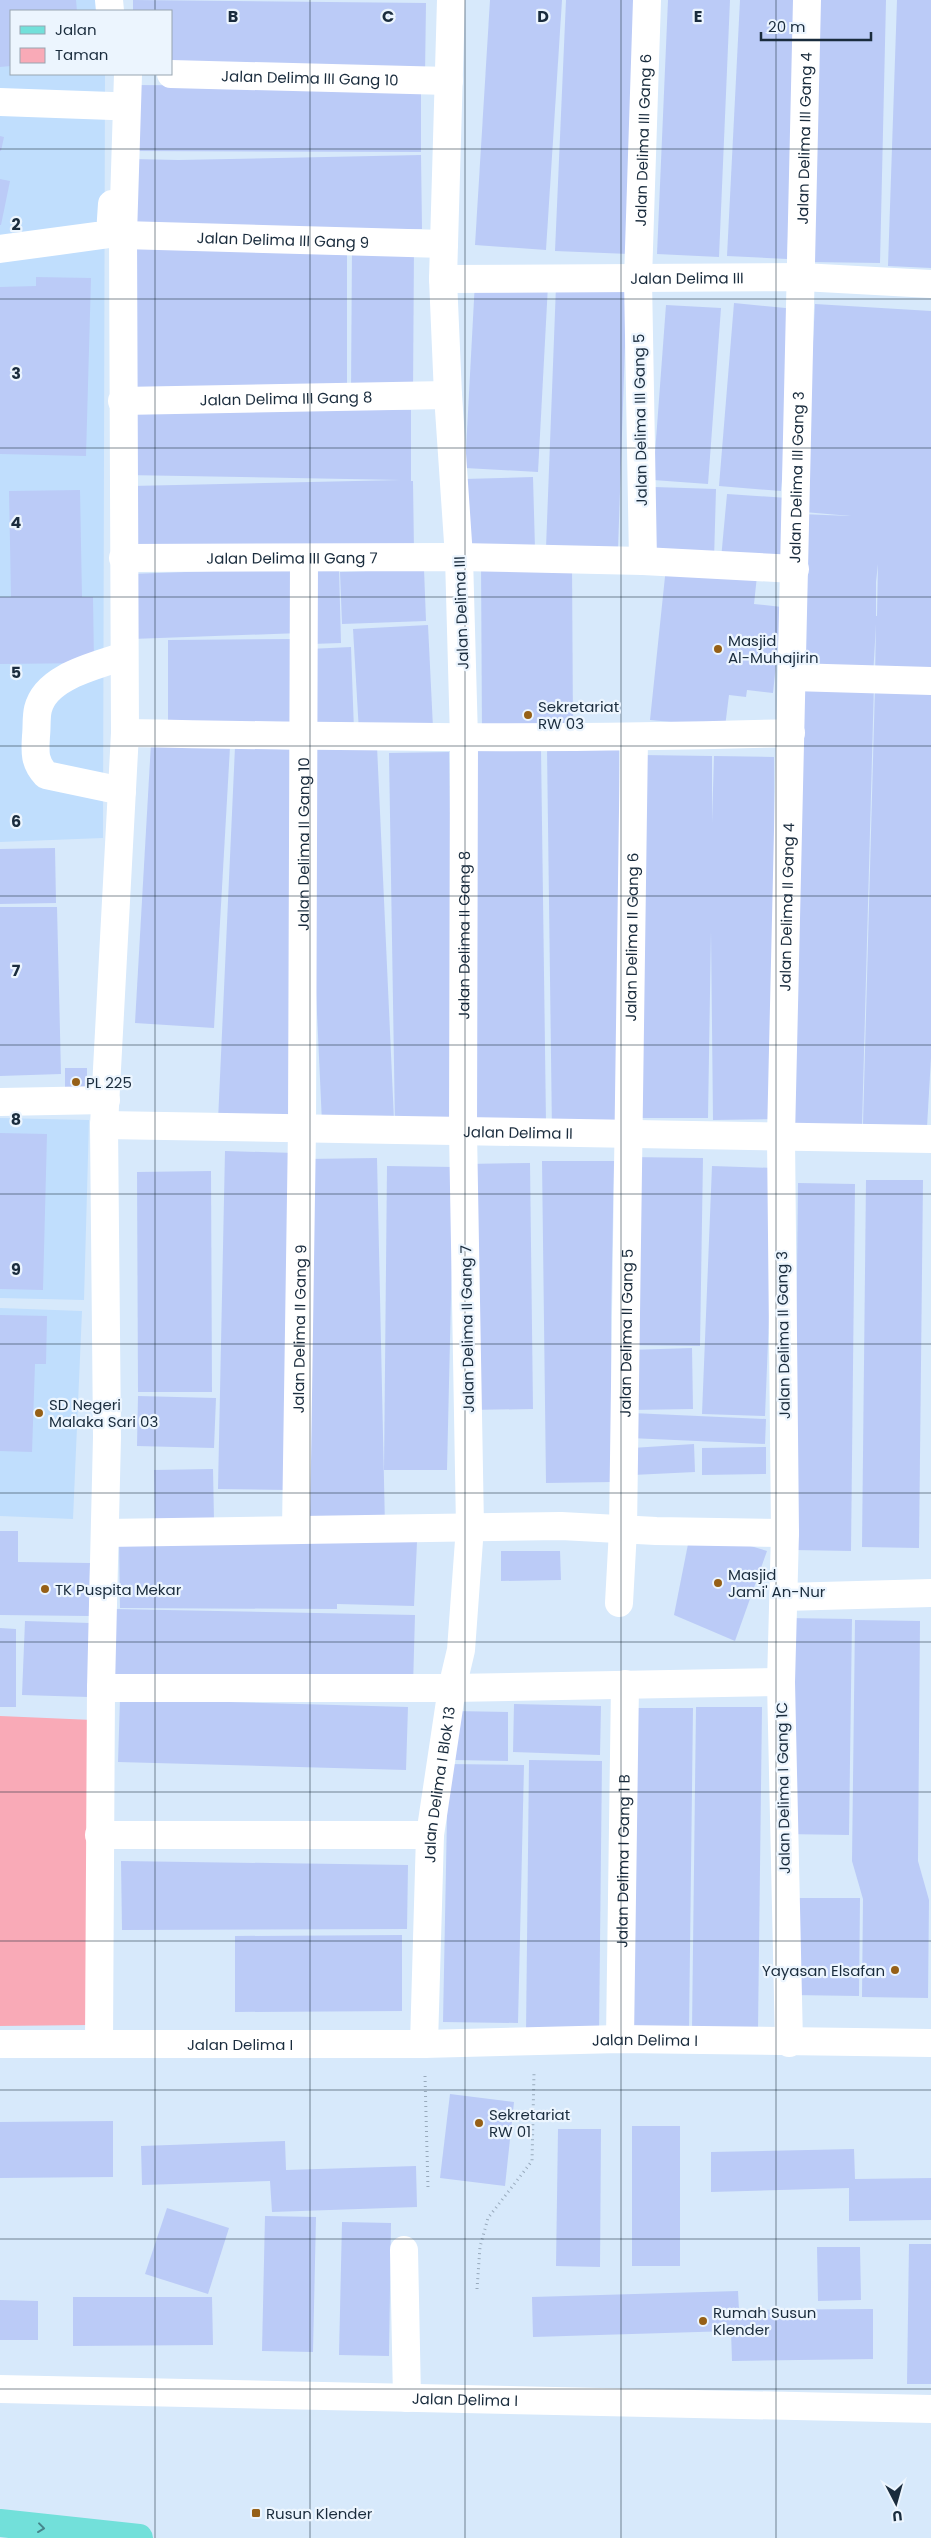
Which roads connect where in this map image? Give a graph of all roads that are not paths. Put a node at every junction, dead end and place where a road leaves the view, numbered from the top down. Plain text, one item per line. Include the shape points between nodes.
1 (451, 0) edge
2 (647, 0) edge
3 (807, 0) edge
4 (172, 74) edge
5 (112, 75) edge
6 (128, 75) edge
7 (449, 81) junction
8 (0, 102) edge
9 (112, 106) junction
10 (123, 235) junction
11 (444, 244) junction
12 (0, 249) edge
13 (802, 277) junction
14 (443, 279) junction
15 (638, 279) junction
16 (931, 284) edge
17 (448, 396) junction
18 (122, 401) junction
19 (459, 557) junction
20 (123, 558) junction
21 (304, 558) junction
22 (643, 562) junction
23 (795, 569) junction
24 (124, 656) junction
25 (792, 677) junction
26 (931, 681) edge
27 (126, 733) junction
28 (791, 733) junction
29 (303, 736) junction
30 (634, 738) junction
31 (464, 739) junction
32 (122, 791) junction
33 (0, 1102) edge
34 (105, 1113) junction
35 (302, 1129) junction
36 (463, 1131) junction
37 (628, 1136) junction
38 (781, 1137) junction
39 (931, 1139) edge
40 (470, 1527) junction
41 (296, 1530) junction
42 (623, 1530) junction
43 (104, 1533) junction
44 (785, 1533) junction
45 (931, 1593) edge
46 (784, 1597) junction
47 (619, 1603) dead end
48 (781, 1682) junction
49 (625, 1684) junction
50 (101, 1688) junction
51 (452, 1688) junction
52 (99, 1835) junction
53 (430, 1835) junction
54 (620, 2039) junction
55 (789, 2043) junction
56 (931, 2043) edge
57 (0, 2044) edge
58 (99, 2044) junction
59 (424, 2044) junction
60 (404, 2250) dead end
61 (0, 2390) edge
62 (407, 2398) junction
63 (931, 2409) edge
64 (0, 2523) edge
65 (140, 2538) edge

1 - 7 street, Jalan Delima III
2 - 15 street, Jalan Delima III Gang 6
3 - 13 street, Jalan Delima III Gang 4
4 - 7 street, Jalan Delima III Gang 10
5 - 9 street
6 - 10 street
7 - 11 street, Jalan Delima III
8 - 9 street
9 - 12 street via 110,234
10 - 11 street, Jalan Delima III Gang 9
10 - 18 street
11 - 14 street, Jalan Delima III
13 - 15 street, Jalan Delima III
13 - 16 street, Jalan Delima III
13 - 23 street, Jalan Delima III Gang 3
14 - 15 street, Jalan Delima III
14 - 17 street, Jalan Delima III
15 - 22 street, Jalan Delima III Gang 5
17 - 18 street, Jalan Delima III Gang 8
17 - 19 street, Jalan Delima III
18 - 20 street
19 - 21 street, Jalan Delima III Gang 7
19 - 22 street, Jalan Delima III Gang 7
19 - 31 street, Jalan Delima III
20 - 21 street, Jalan Delima III Gang 7
20 - 24 street
21 - 29 street, Jalan Delima II Gang 10
22 - 23 street, Jalan Delima III Gang 7
23 - 25 street, Jalan Delima III Gang 3
24 - 27 street
24 - 32 street via 59,682 46,692 38,708 35,757 46,774
25 - 26 street
25 - 28 street, Jalan Delima II Gang 4
27 - 29 street
27 - 32 street
28 - 30 street
28 - 38 street, Jalan Delima II Gang 4
29 - 31 street
29 - 35 street, Jalan Delima II Gang 10
30 - 31 street
30 - 37 street, Jalan Delima II Gang 6
31 - 36 street, Jalan Delima II Gang 8
32 - 34 street
33 - 34 street, Jalan Delima II
34 - 35 street, Jalan Delima II
34 - 43 street via 107,1428
35 - 36 street, Jalan Delima II
35 - 41 street, Jalan Delima II Gang 9
36 - 37 street, Jalan Delima II
36 - 40 street, Jalan Delima II Gang 7
37 - 38 street, Jalan Delima II
37 - 42 street, Jalan Delima II Gang 5
38 - 39 street, Jalan Delima II
38 - 44 street, Jalan Delima II Gang 3
40 - 41 street
40 - 42 street via 561,1526
40 - 51 street, Jalan Delima I Blok 13 via 461,1650
41 - 43 street
42 - 44 street
42 - 47 street, Jalan Delima II Gang 5
43 - 50 street
44 - 46 street, Jalan Delima I Gang 1C
45 - 46 street
46 - 48 street, Jalan Delima I Gang 1C
48 - 49 street
48 - 55 street, Jalan Delima I Gang 1C
49 - 51 street
49 - 54 street, Jalan Delima I Gang 1 B
50 - 51 street
50 - 52 street
51 - 53 street, Jalan Delima I Blok 13
52 - 53 street
52 - 58 street
53 - 59 street, Jalan Delima I Blok 13
54 - 55 street, Jalan Delima I
54 - 59 street, Jalan Delima I
55 - 56 street, Jalan Delima I
57 - 58 street, Jalan Delima I
58 - 59 street, Jalan Delima I
60 - 62 street
61 - 62 street, Jalan Delima I
62 - 63 street, Jalan Delima I
64 -> 65 main road

